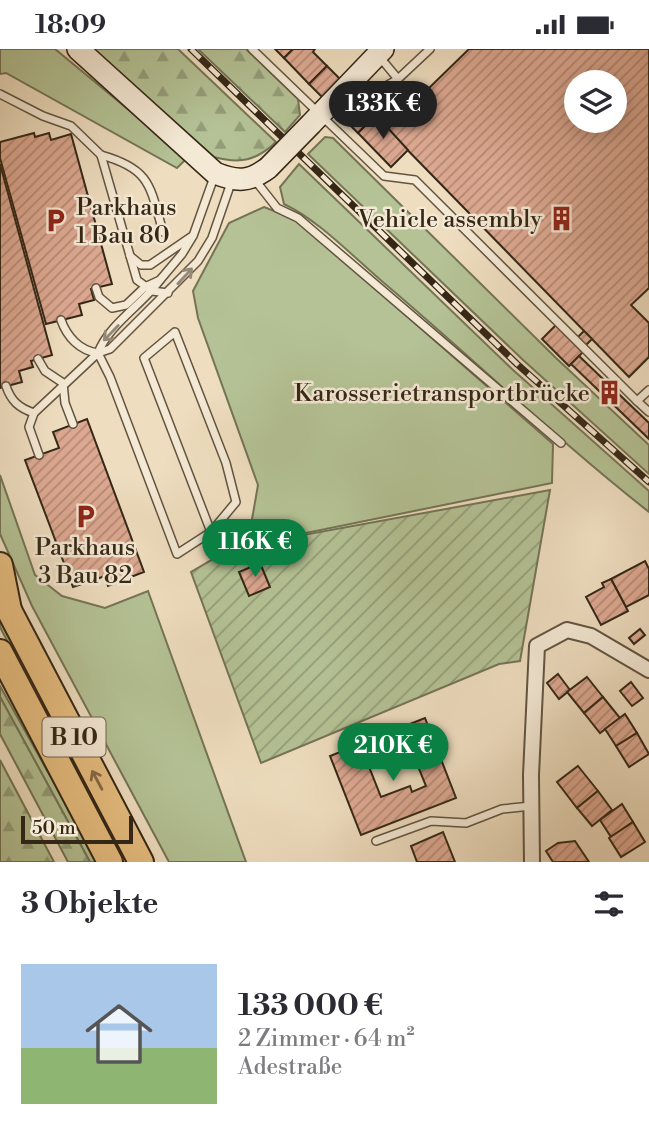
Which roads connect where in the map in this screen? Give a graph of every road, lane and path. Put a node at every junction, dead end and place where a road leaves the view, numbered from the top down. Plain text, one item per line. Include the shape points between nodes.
1 (78, 49) edge
2 (252, 49) edge
3 (430, 49) edge
4 (380, 52) edge
5 (398, 79) junction
6 (0, 95) edge
7 (338, 96) junction
8 (316, 119) junction
9 (101, 155) junction
10 (261, 173) junction
11 (224, 176) junction
12 (163, 232) dead end
13 (193, 236) junction
14 (129, 255) junction
15 (96, 288) dead end
16 (149, 289) junction
17 (168, 293) junction
18 (61, 320) dead end
19 (98, 353) junction
20 (38, 359) dead end
21 (63, 383) junction
22 (6, 386) dead end
23 (649, 390) edge
24 (638, 401) junction
25 (649, 412) edge
26 (34, 413) junction
27 (73, 424) dead end
28 (561, 443) dead end
29 (39, 455) dead end
30 (211, 532) junction
31 (0, 565) edge
32 (4, 602) edge
33 (0, 652) edge
34 (649, 670) edge
35 (531, 806) junction
36 (376, 841) dead end
37 (110, 862) edge
38 (141, 862) edge
39 (532, 862) edge

1 - 11 main road
2 - 8 lane
3 - 5 lane
4 - 5 lane
4 - 7 main road
5 - 7 lane via 367,97
6 - 9 lane via 71,126
7 - 8 main road
8 - 10 main road, bridge
8 - 24 lane via 384,176 415,180
9 - 12 lane via 141,172 149,182
9 - 14 lane
10 - 11 main road
10 - 28 lane via 277,208 298,218
11 - 13 lane
17 -> 11 lane via 212,238
13 - 14 lane via 150,265 141,265
13 - 16 lane
14 - 16 lane via 137,280
15 - 16 lane via 112,308 126,305
16 - 17 lane
16 -> 19 lane via 103,341
17 - 19 lane via 110,349
18 - 19 lane via 85,352
19 - 21 lane
19 - 30 lane via 177,554
20 - 21 lane via 45,371
21 - 26 lane
21 - 27 lane
22 - 26 lane via 20,408
23 - 24 lane
24 - 25 lane
26 - 29 lane via 29,427
30 - 30 lane via 236,502 226,463 175,331 144,358
31 - 32 highway
38 -> 32 highway, B 10
33 - 37 highway, B 10
34 - 35 street via 591,636 567,631 537,646
35 - 36 lane via 502,809 466,823 431,821
35 - 39 street

